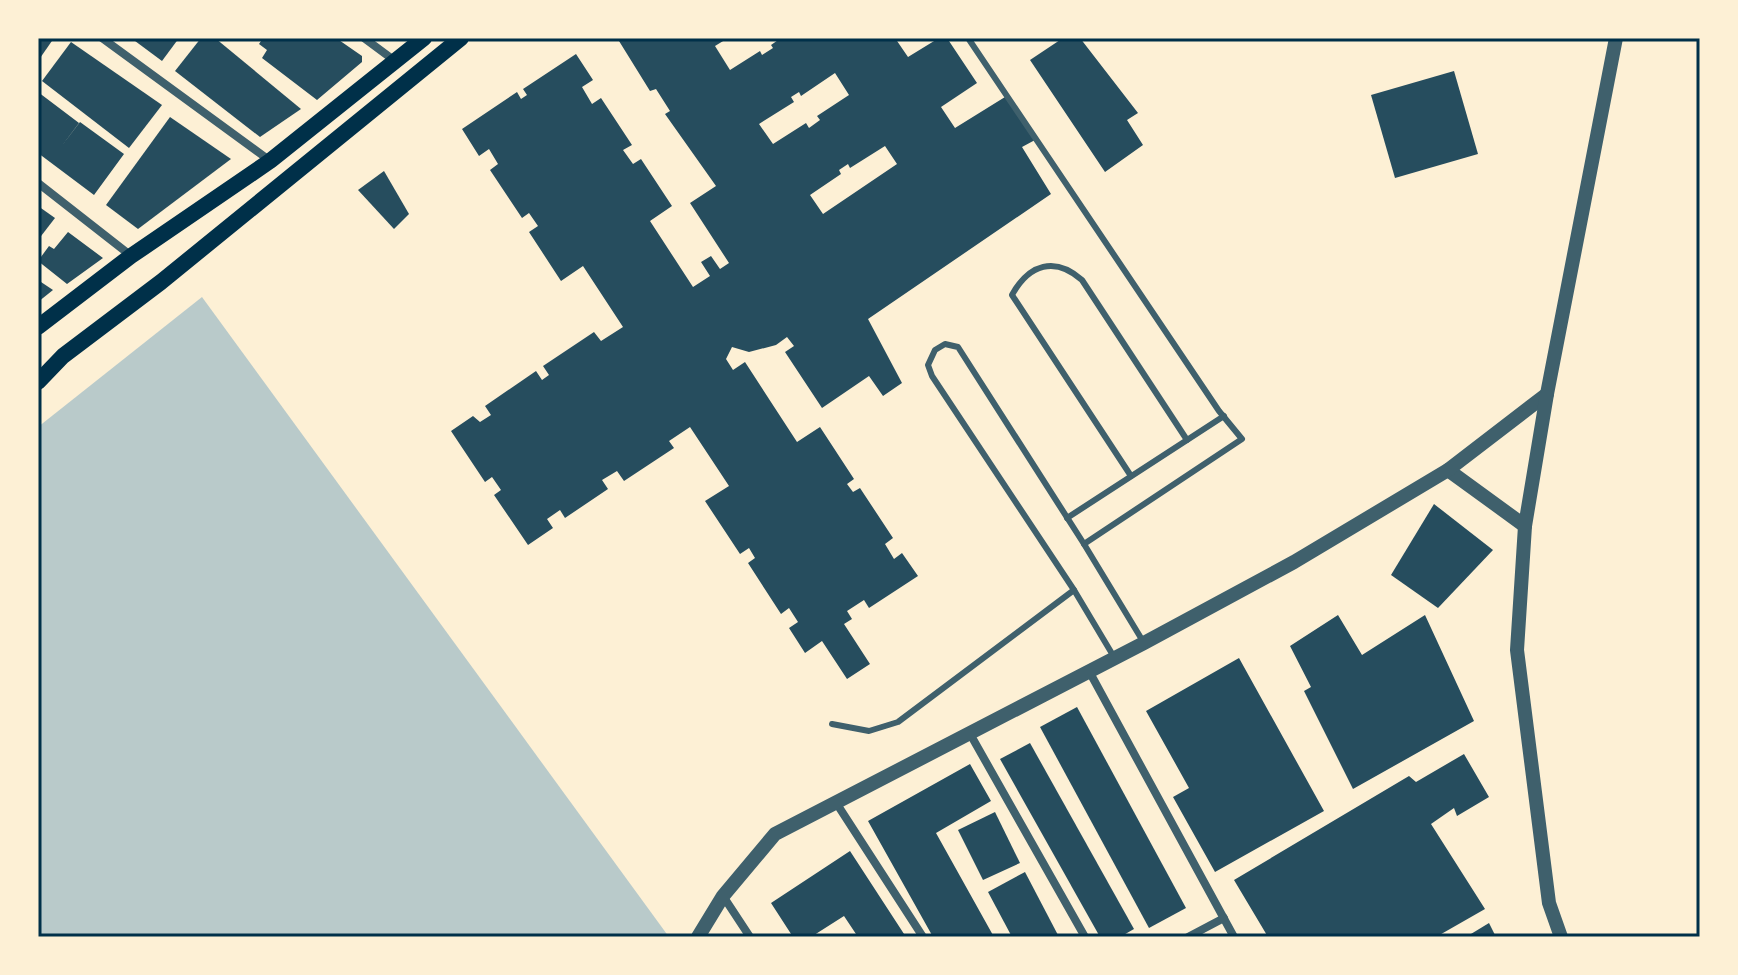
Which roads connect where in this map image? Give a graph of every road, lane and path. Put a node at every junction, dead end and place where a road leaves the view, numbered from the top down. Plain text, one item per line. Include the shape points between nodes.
1 (102, 38) edge
2 (364, 38) edge
3 (424, 38) edge
4 (461, 38) edge
5 (968, 38) edge
6 (1616, 38) edge
7 (396, 61) junction
8 (270, 161) junction
9 (38, 183) edge
10 (131, 256) junction
11 (38, 327) edge
12 (38, 382) edge
13 (1547, 394) junction
14 (1224, 416) junction
15 (1187, 440) junction
16 (1448, 470) junction
17 (1131, 476) junction
18 (1067, 518) junction
19 (1525, 526) junction
20 (1084, 544) junction
21 (1074, 590) junction
22 (1144, 643) junction
23 (1114, 657) junction
24 (1088, 671) junction
25 (832, 724) dead end
26 (968, 731) junction
27 (835, 801) junction
28 (723, 896) junction
29 (1224, 918) junction
30 (698, 937) edge
31 (750, 937) edge
32 (923, 937) edge
33 (1085, 937) edge
34 (1188, 937) edge
35 (1234, 937) edge
36 (1561, 937) edge

1 - 8 street
2 - 7 street
3 - 7 main road
4 - 12 main road via 63,356
5 - 14 lane
6 - 13 street
7 - 8 main road
8 - 10 main road
9 - 10 street
10 - 11 main road
13 - 16 street
13 - 19 street
14 - 15 lane
14 - 20 lane via 1242,439
15 - 17 lane
15 - 17 lane via 1082,280 1065,266 1047,264 1020,282 1012,295
16 - 19 street
16 - 22 street
17 - 18 lane
18 - 20 lane
18 - 21 lane via 958,347 945,344 935,350 928,365 932,376
19 - 36 street via 1517,650 1549,903
20 - 22 lane
21 - 23 lane
21 - 25 lane via 898,722 869,731
22 - 23 street
23 - 24 street
24 - 26 street
24 - 29 street
26 - 27 street
26 - 33 street
27 - 28 street via 775,834
27 - 32 street
28 - 30 street
28 - 31 street
29 - 34 street
29 - 35 street

